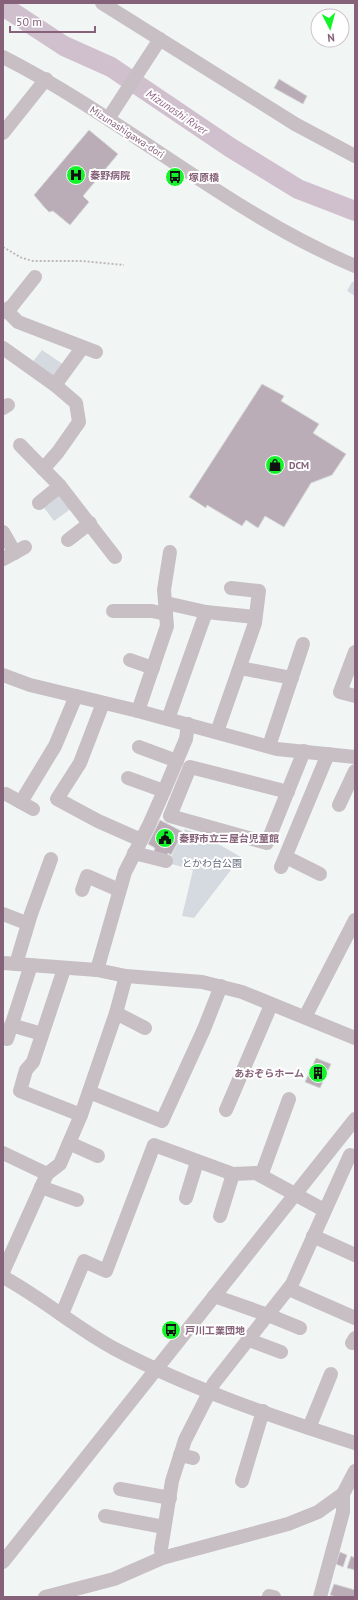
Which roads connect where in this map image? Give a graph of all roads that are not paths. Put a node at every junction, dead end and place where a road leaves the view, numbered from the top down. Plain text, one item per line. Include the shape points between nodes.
1 (102, 3) edge
2 (160, 39) junction
3 (3, 57) edge
4 (46, 79) junction
5 (108, 119) junction
6 (3, 133) edge
7 (355, 156) edge
8 (355, 266) edge
9 (35, 277) dead end
10 (5, 312) edge
11 (3, 348) edge
12 (82, 348) junction
13 (96, 352) dead end
14 (55, 385) junction
15 (20, 445) dead end
16 (43, 469) junction
17 (60, 486) junction
18 (39, 503) dead end
19 (90, 523) junction
20 (3, 532) edge
21 (68, 540) dead end
22 (170, 552) dead end
23 (14, 553) edge
24 (115, 558) dead end
25 (231, 588) dead end
26 (166, 609) junction
27 (113, 611) dead end
28 (206, 612) junction
29 (255, 617) junction
30 (303, 644) dead end
31 (355, 652) edge
32 (130, 660) dead end
33 (153, 668) junction
34 (240, 668) junction
35 (3, 675) edge
36 (292, 678) junction
37 (76, 696) junction
38 (355, 696) edge
39 (103, 703) junction
40 (138, 711) junction
41 (168, 719) junction
42 (188, 724) junction
43 (217, 732) junction
44 (269, 746) junction
45 (139, 747) dead end
46 (304, 752) junction
47 (328, 754) junction
48 (355, 757) edge
49 (177, 761) junction
50 (355, 771) edge
51 (128, 778) dead end
52 (164, 791) junction
53 (288, 792) dead end
54 (6, 794) dead end
55 (21, 802) junction
56 (339, 805) dead end
57 (33, 809) dead end
58 (141, 840) junction
59 (134, 853) junction
60 (51, 859) dead end
61 (166, 861) dead end
62 (320, 873) dead end
63 (82, 890) dead end
64 (119, 890) junction
65 (3, 914) edge
66 (355, 920) edge
67 (21, 921) dead end
68 (10, 964) edge
69 (31, 965) junction
70 (64, 969) junction
71 (97, 970) junction
72 (126, 976) junction
73 (221, 986) junction
74 (271, 1005) junction
75 (116, 1013) junction
76 (304, 1018) junction
77 (11, 1025) junction
78 (144, 1028) dead end
79 (42, 1034) junction
80 (355, 1038) edge
81 (7, 1039) dead end
82 (89, 1092) junction
83 (290, 1099) dead end
84 (226, 1110) dead end
85 (81, 1115) junction
86 (355, 1119) edge
87 (69, 1143) junction
88 (3, 1153) edge
89 (350, 1155) dead end
90 (98, 1156) dead end
91 (197, 1162) junction
92 (349, 1172) edge
93 (47, 1174) junction
94 (233, 1174) junction
95 (261, 1176) junction
96 (41, 1187) junction
97 (295, 1194) junction
98 (186, 1198) dead end
99 (78, 1200) dead end
100 (324, 1210) junction
101 (220, 1216) dead end
102 (313, 1236) junction
103 (355, 1255) edge
104 (3, 1272) edge
105 (3, 1277) edge
106 (288, 1289) junction
107 (214, 1296) junction
108 (62, 1314) junction
109 (352, 1314) edge
110 (268, 1315) junction
111 (300, 1328) dead end
112 (249, 1340) junction
113 (281, 1352) dead end
114 (156, 1369) junction
115 (331, 1374) dead end
116 (210, 1391) junction
117 (263, 1411) junction
118 (309, 1428) junction
119 (355, 1443) edge
120 (355, 1471) edge
121 (242, 1480) dead end
122 (120, 1489) dead end
123 (343, 1494) junction
124 (170, 1498) junction
125 (105, 1516) dead end
126 (164, 1527) junction
127 (162, 1558) junction
128 (3, 1562) edge
129 (68, 1594) edge
130 (45, 1597) edge
131 (320, 1597) edge

1 - 2 street
2 - 5 street
2 - 7 street via 295,124
3 - 4 street, Mizunashigawa-dori
4 - 5 street, Mizunashigawa-dori
4 - 6 street
5 - 8 street, Mizunashigawa-dori via 266,222
9 - 10 street
10 - 12 street via 18,322
11 - 14 street
12 - 13 street
12 - 14 street
14 - 16 street via 76,403 79,422
15 - 16 street
16 - 17 street
17 - 18 street
17 - 19 street
19 - 21 street
19 - 24 street
20 - 23 street
22 - 26 street via 164,590
25 - 29 street via 265,592
26 - 27 street
26 - 28 street
26 - 33 street via 167,626
28 - 29 street
28 - 41 street
29 - 34 street
30 - 36 street
31 - 38 street via 340,692
32 - 33 street
33 - 40 street
34 - 36 street
34 - 43 street
35 - 37 street via 30,685
36 - 44 street
37 - 39 street
37 - 55 street via 55,746
39 - 40 street
39 - 58 street via 80,763 57,799
40 - 41 street
41 - 42 street
42 - 43 street
42 - 49 street via 186,739
43 - 44 street
44 - 46 street
45 - 49 street
46 - 47 street
46 - 53 street via 298,766 290,787 287,794 284,801 276,822 267,843 170,816 190,767 258,784 265,786 273,788 280,790
47 - 48 street
47 - 62 street via 308,817 284,862
49 - 52 street
50 - 56 street
51 - 52 street
52 - 58 street
54 - 55 street
55 - 57 street
58 - 59 street
59 - 61 street
59 - 64 street
60 - 68 street
63 - 64 street via 87,876
64 - 71 street
65 - 67 street
66 - 76 street
68 - 69 street
69 - 70 street
69 - 77 street
70 - 71 street
70 - 79 street
71 - 72 street
72 - 73 street
72 - 75 street
73 - 74 street
73 - 82 street via 162,1121
74 - 76 street
74 - 84 street
75 - 78 street
75 - 82 street
76 - 80 street
77 - 79 street
77 - 81 street
79 - 85 street via 20,1091
82 - 85 street
83 - 95 street
85 - 87 street
86 - 97 street
87 - 90 street
87 - 93 street via 60,1164
88 - 93 street
89 - 92 street
91 - 94 street
91 - 98 street
91 - 108 street via 154,1145 106,1271 79,1258
92 - 100 street
93 - 96 street
94 - 95 street via 256,1173
94 - 101 street
95 - 97 street
96 - 99 street
96 - 104 street
97 - 100 street
97 - 107 street
100 - 102 street
102 - 103 street
102 - 106 street
105 - 108 street
106 - 109 street
106 - 110 street
107 - 110 street
107 - 114 street
108 - 114 street via 114,1348
110 - 111 street
110 - 112 street
112 - 113 street
112 - 116 street
114 - 116 street
114 - 128 street
115 - 118 street
116 - 117 street
116 - 124 street via 185,1440 187,1456 172,1481
117 - 118 street
117 - 121 street via 256,1451
118 - 119 street
120 - 123 street
122 - 124 street
123 - 127 street via 318,1512 288,1524
123 - 131 street via 343,1512
124 - 126 street
125 - 126 street
126 - 127 street via 160,1549
127 - 129 street via 114,1579
129 - 130 street

